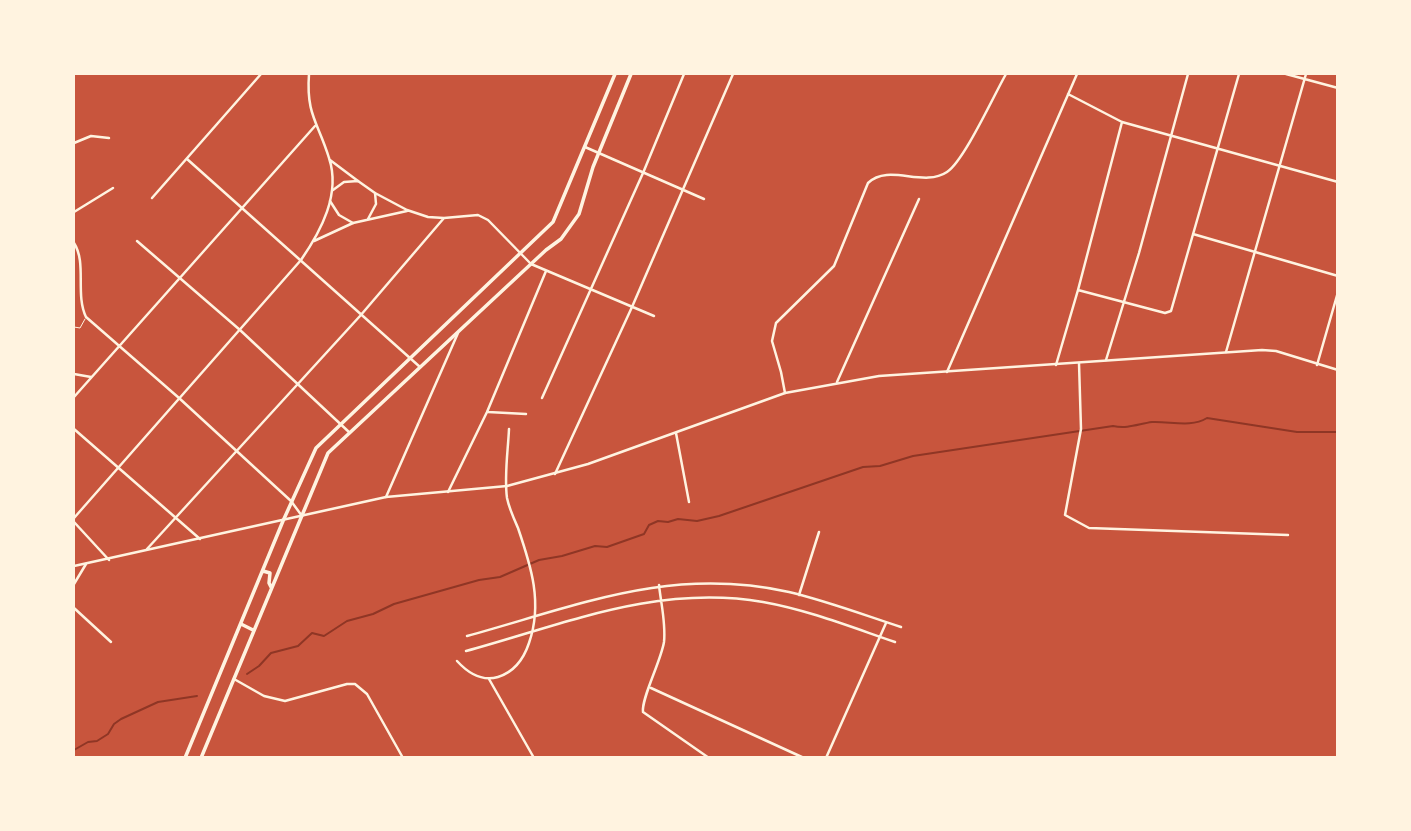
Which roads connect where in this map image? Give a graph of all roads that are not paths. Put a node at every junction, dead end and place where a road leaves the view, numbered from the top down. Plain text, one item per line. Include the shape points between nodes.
1 (261, 74) edge
2 (309, 74) edge
3 (615, 74) edge
4 (631, 74) edge
5 (684, 74) edge
6 (733, 74) edge
7 (1006, 74) edge
8 (1077, 74) edge
9 (1188, 74) edge
10 (1239, 74) edge
11 (1286, 74) edge
12 (1306, 74) edge
13 (1304, 79) junction
14 (1338, 89) edge
15 (1068, 94) junction
16 (1122, 122) junction
17 (315, 126) junction
18 (1171, 137) junction
19 (109, 138) dead end
20 (74, 143) edge
21 (585, 147) junction
22 (1216, 149) junction
23 (598, 152) junction
24 (187, 159) junction
25 (330, 160) junction
26 (1280, 166) junction
27 (643, 173) junction
28 (358, 181) junction
29 (1338, 182) edge
30 (113, 188) dead end
31 (332, 190) junction
32 (682, 191) junction
33 (375, 193) junction
34 (152, 198) dead end
35 (704, 199) dead end
36 (919, 200) dead end
37 (330, 201) junction
38 (241, 209) junction
39 (407, 211) junction
40 (74, 212) edge
41 (444, 218) junction
42 (367, 220) junction
43 (353, 223) junction
44 (1193, 234) junction
45 (137, 241) dead end
46 (314, 241) junction
47 (74, 243) edge
48 (1254, 252) junction
49 (521, 253) junction
50 (301, 260) junction
51 (531, 264) junction
52 (546, 271) junction
53 (1338, 276) edge
54 (180, 278) junction
55 (590, 289) junction
56 (1078, 290) junction
57 (1338, 292) edge
58 (1124, 302) junction
59 (632, 307) junction
60 (360, 316) junction
61 (654, 316) dead end
62 (86, 317) junction
63 (74, 327) edge
64 (240, 330) junction
65 (459, 330) junction
66 (119, 348) junction
67 (1226, 352) junction
68 (410, 358) junction
69 (1106, 361) junction
70 (1079, 363) junction
71 (1056, 365) junction
72 (1317, 365) junction
73 (420, 367) junction
74 (1338, 370) edge
75 (947, 372) junction
76 (74, 374) edge
77 (91, 377) junction
78 (837, 382) junction
79 (297, 383) junction
80 (785, 393) junction
81 (74, 397) edge
82 (179, 398) junction
83 (542, 398) dead end
84 (487, 412) junction
85 (526, 414) dead end
86 (341, 423) junction
87 (74, 429) edge
88 (509, 429) dead end
89 (676, 432) junction
90 (350, 433) junction
91 (236, 451) junction
92 (117, 466) junction
93 (555, 474) junction
94 (507, 486) junction
95 (448, 492) junction
96 (386, 497) junction
97 (291, 501) junction
98 (689, 502) dead end
99 (302, 516) junction
100 (175, 519) junction
101 (74, 520) edge
102 (283, 521) junction
103 (819, 532) dead end
104 (1288, 535) dead end
105 (200, 539) junction
106 (147, 549) junction
107 (109, 560) junction
108 (86, 565) junction
109 (74, 566) edge
110 (262, 572) junction
111 (74, 584) edge
112 (659, 585) junction
113 (271, 587) junction
114 (799, 595) junction
115 (661, 599) junction
116 (74, 608) edge
117 (535, 617) junction
118 (886, 622) junction
119 (241, 624) junction
120 (901, 627) dead end
121 (253, 629) junction
122 (532, 633) junction
123 (467, 636) dead end
124 (880, 637) junction
125 (111, 642) dead end
126 (895, 642) dead end
127 (466, 651) dead end
128 (457, 660) dead end
129 (234, 679) junction
130 (489, 679) junction
131 (649, 687) junction
132 (185, 758) edge
133 (201, 758) edge
134 (403, 758) edge
135 (534, 758) edge
136 (709, 758) edge
137 (804, 758) edge
138 (826, 758) edge

1 - 24 street
2 - 17 street
3 - 21 main road
4 - 23 main road
5 - 27 street
6 - 32 street
7 - 80 street via 965,149 946,173 923,178 878,176 868,183 834,266 776,323 772,341
8 - 15 street
9 - 18 street
10 - 22 street
11 - 13 street
12 - 13 street
13 - 14 street
13 - 26 street
15 - 16 street
15 - 75 street
16 - 18 street
16 - 56 street
17 - 25 street
17 - 38 street
18 - 22 street
18 - 58 street
19 - 20 street via 91,136
21 - 23 street
21 - 49 main road via 553,222
22 - 26 street
22 - 44 street
23 - 27 street
23 - 51 main road via 579,214 561,239
24 - 34 street
24 - 38 street
25 - 28 street
25 - 31 street
26 - 29 street
26 - 48 street
27 - 32 street
27 - 55 street
28 - 31 street via 344,182
28 - 33 street
30 - 40 street
31 - 37 street
32 - 35 street
32 - 59 street
33 - 39 street
33 - 42 street via 376,204
36 - 78 street
37 - 43 street via 339,215
37 - 46 street
38 - 50 street
38 - 54 street
39 - 41 street
39 - 42 street
41 - 49 street via 478,215
41 - 60 street
42 - 43 street
43 - 46 street
44 - 48 street
44 - 58 street via 1171,311
45 - 54 street
46 - 50 street
47 - 62 street via 80,264 80,306
48 - 53 street
48 - 67 street
49 - 51 street
49 - 68 main road
50 - 60 street
50 - 64 street
51 - 52 street
51 - 65 main road
52 - 55 street
52 - 84 street
54 - 64 street
54 - 66 street
55 - 59 street
55 - 83 street
56 - 58 street
56 - 71 street
57 - 72 street
58 - 69 street
59 - 61 street
59 - 93 street
60 - 68 street
60 - 79 street
62 - 63 lane via 80,328
62 - 66 street
64 - 79 street
64 - 82 street
65 - 73 main road
65 - 96 street
66 - 77 street
66 - 82 street
67 - 69 street
67 - 72 street via 1276,351
68 - 73 street
68 - 86 main road
69 - 70 street
70 - 71 street
70 - 104 street via 1081,429 1065,515 1089,528
71 - 75 street
72 - 74 street
73 - 90 main road
75 - 78 street
76 - 77 street
77 - 81 street
78 - 80 street
79 - 86 street
79 - 91 street
80 - 89 street
82 - 91 street
82 - 92 street
84 - 85 street
84 - 95 street
86 - 90 street
86 - 97 main road via 316,448
87 - 92 street
88 - 94 street
89 - 93 street
89 - 98 street
90 - 99 main road via 328,453
91 - 97 street
91 - 100 street
92 - 100 street
92 - 101 street
93 - 94 street
94 - 95 street
94 - 117 street via 507,499 532,572
95 - 96 street
96 - 99 street
97 - 99 street
97 - 102 main road
99 - 102 street
99 - 113 main road
100 - 105 street
100 - 106 street
101 - 107 street
102 - 105 street
102 - 110 main road
103 - 114 street
105 - 106 street
106 - 107 street
107 - 108 street
108 - 109 street
108 - 111 street
110 - 113 main road via 270,573
110 - 119 main road
112 - 114 street via 712,583
112 - 115 street
112 - 117 street
113 - 121 main road
114 - 118 street
115 - 122 street
115 - 124 street via 762,602
115 - 131 street via 664,641
116 - 125 street
117 - 122 street
117 - 123 street
118 - 120 street
118 - 124 street
119 - 121 main road
119 - 132 main road
121 - 129 main road
122 - 127 street
122 - 130 street via 515,667
124 - 126 street
124 - 138 street
128 - 130 street via 476,677
129 - 133 main road
129 - 134 street via 264,696 285,701 355,684 368,694
130 - 135 street
131 - 136 street via 643,712
131 - 137 street

